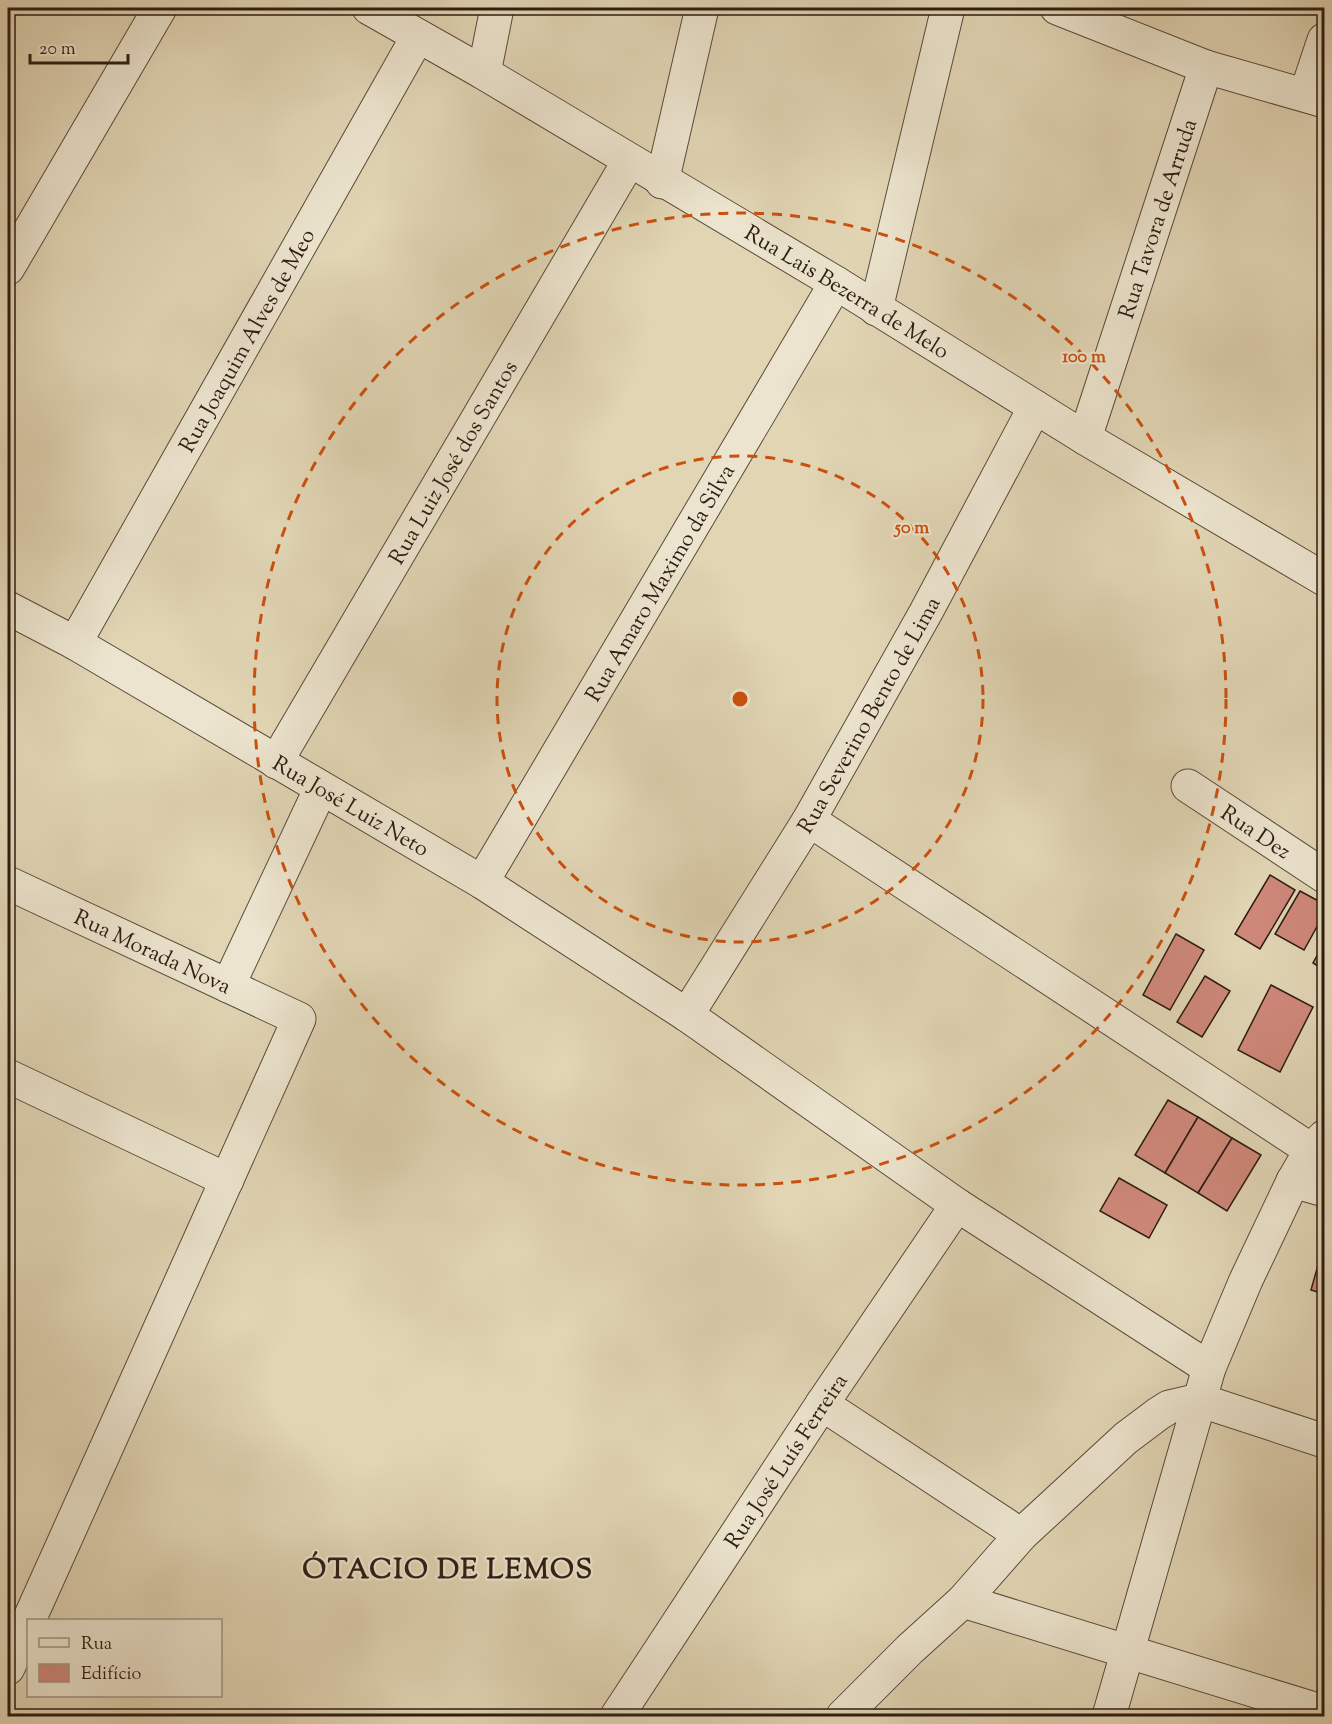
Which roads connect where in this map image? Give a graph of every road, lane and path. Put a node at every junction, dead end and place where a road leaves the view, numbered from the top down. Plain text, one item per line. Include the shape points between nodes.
1 (160, 8) edge
2 (369, 8) edge
3 (497, 8) edge
4 (702, 8) edge
5 (948, 8) edge
6 (1057, 8) edge
7 (418, 36) junction
8 (1324, 40) edge
9 (1206, 67) junction
10 (484, 73) junction
11 (1315, 98) edge
12 (628, 161) junction
13 (662, 182) junction
14 (8, 268) edge
15 (836, 283) junction
16 (876, 309) junction
17 (1035, 407) junction
18 (1085, 438) junction
19 (1324, 579) edge
20 (8, 608) edge
21 (75, 644) junction
22 (276, 762) junction
23 (1188, 786) dead end
24 (321, 788) junction
25 (809, 820) junction
26 (1324, 876) edge
27 (482, 882) junction
28 (8, 883) edge
29 (228, 986) junction
30 (687, 1015) junction
31 (8, 1076) edge
32 (1318, 1144) edge
33 (227, 1180) junction
34 (1293, 1181) junction
35 (1324, 1190) edge
36 (957, 1205) junction
37 (1209, 1368) junction
38 (1199, 1400) junction
39 (822, 1404) junction
40 (1324, 1441) edge
41 (1022, 1535) junction
42 (963, 1601) junction
43 (18, 1638) edge
44 (1127, 1653) junction
45 (1324, 1712) edge
46 (617, 1716) edge
47 (843, 1716) edge
48 (1109, 1716) edge

1 - 14 street
2 - 7 street, Rua Lais Bezerra de Melo
3 - 10 street
4 - 13 street
5 - 16 street
6 - 9 street
7 - 10 street, Rua Lais Bezerra de Melo
7 - 21 street, Rua Joaquim Alves de Meo
8 - 11 street
9 - 11 street
9 - 18 street, Rua Tavora de Arruda
10 - 12 street, Rua Lais Bezerra de Melo
12 - 13 street, Rua Lais Bezerra de Melo
12 - 22 street, Rua Luiz José dos Santos
13 - 15 street, Rua Lais Bezerra de Melo
15 - 16 street, Rua Lais Bezerra de Melo
15 - 27 street, Rua Amaro Maximo da Silva
16 - 17 street, Rua Lais Bezerra de Melo
17 - 18 street, Rua Lais Bezerra de Melo
17 - 25 street, Rua Severino Bento de Lima
18 - 19 street, Rua Lais Bezerra de Melo
20 - 21 street, Rua José Luiz Neto
21 - 22 street, Rua José Luiz Neto
22 - 24 street, Rua José Luiz Neto
23 - 26 street, Rua Dez
24 - 27 street, Rua José Luiz Neto
24 - 29 street
25 - 30 street, Rua Severino Bento de Lima
25 - 32 street
27 - 30 street, Rua José Luiz Neto
28 - 29 street, Rua Morada Nova
29 - 33 street, Rua Morada Nova via 299,1019
30 - 36 street, Rua José Luiz Neto
31 - 33 street
32 - 34 street
33 - 43 street
34 - 35 street
34 - 37 street
36 - 37 street, Rua José Luiz Neto
36 - 39 street, Rua José Luís Ferreira
37 - 38 street
38 - 40 street
38 - 41 street via 1169,1407 1147,1421
38 - 44 street
39 - 41 street
39 - 46 street, Rua José Luís Ferreira
41 - 42 street
42 - 44 street
42 - 47 street
44 - 45 street
44 - 48 street

